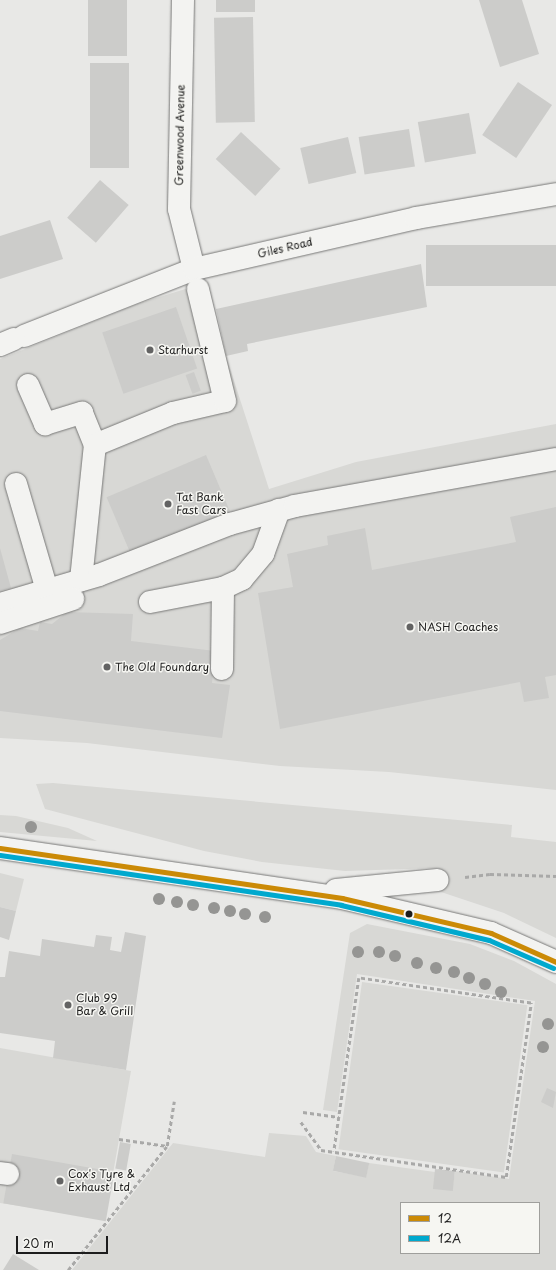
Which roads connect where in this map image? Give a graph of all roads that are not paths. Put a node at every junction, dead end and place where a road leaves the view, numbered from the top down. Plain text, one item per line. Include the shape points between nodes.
1 (182, 0) edge
2 (556, 194) edge
3 (196, 279) junction
4 (13, 340) edge
5 (28, 385) dead end
6 (95, 445) junction
7 (556, 459) edge
8 (16, 484) dead end
9 (279, 510) junction
10 (223, 588) junction
11 (77, 589) junction
12 (46, 590) junction
13 (150, 602) dead end
14 (0, 604) edge
15 (0, 623) edge
16 (222, 669) dead end
17 (0, 848) edge
18 (438, 880) road end
19 (313, 892) junction
20 (556, 962) edge

1 - 3 street, Greenwood Avenue via 179,209
2 - 3 street, Giles Road via 416,218
3 - 4 street, Giles Road
3 - 6 street, Greenwood Avenue via 225,400 173,413
5 - 6 street via 45,424 82,413
6 - 11 street
7 - 9 street
8 - 12 street
9 - 10 street via 263,554 242,579
9 - 11 street via 230,524
10 - 13 street
10 - 16 street
11 - 12 street
11 - 15 street
12 - 14 street
17 - 19 street
18 - 19 street
19 - 20 street via 491,933

